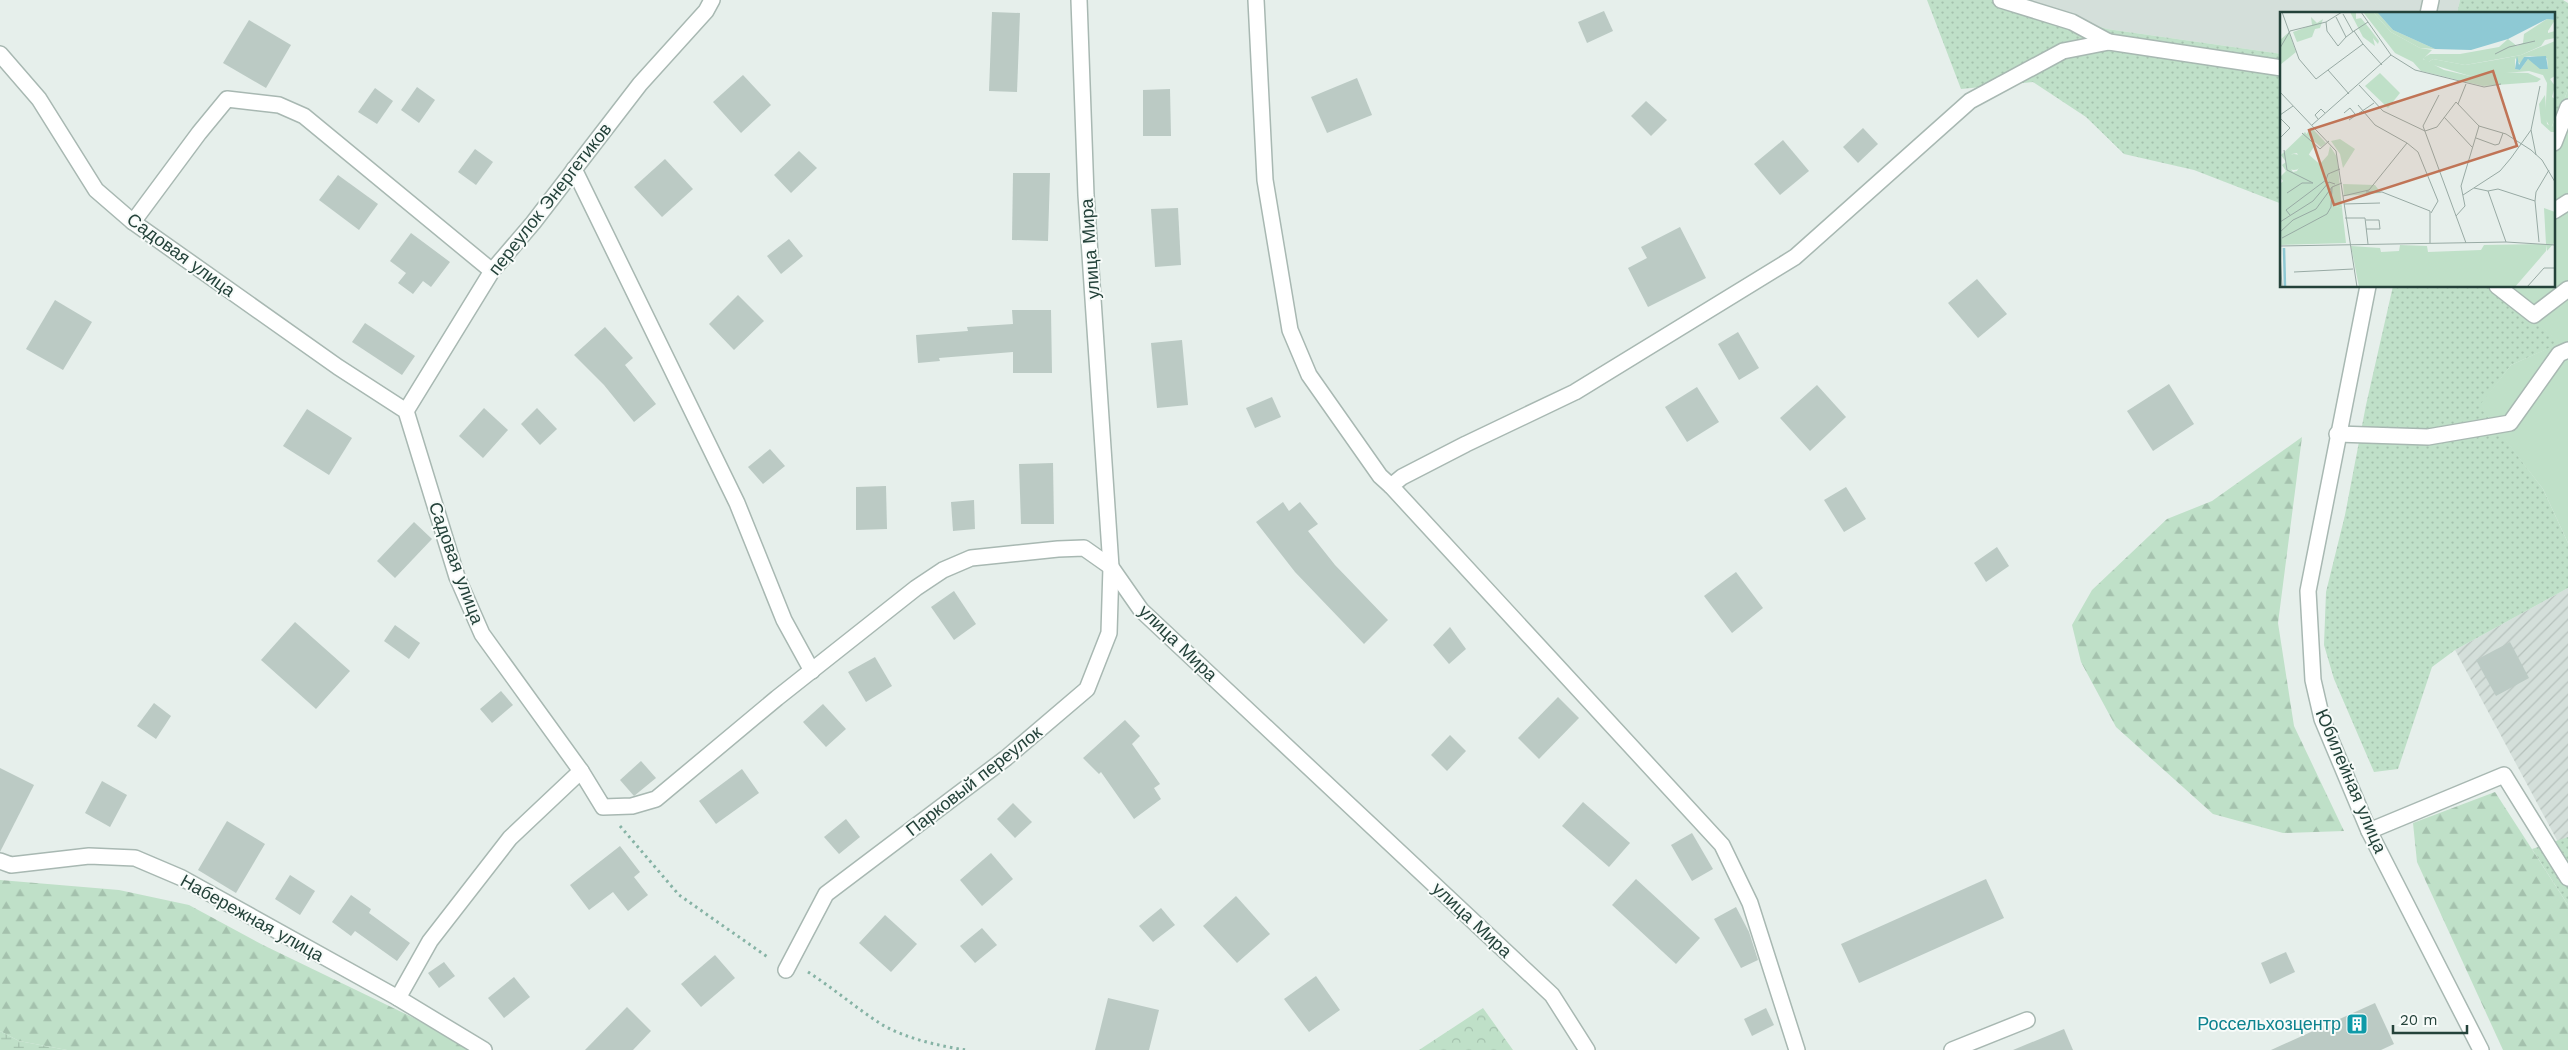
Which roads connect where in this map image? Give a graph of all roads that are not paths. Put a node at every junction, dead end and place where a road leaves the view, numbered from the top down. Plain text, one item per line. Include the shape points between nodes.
1 (712, 0) edge
2 (1078, 0) edge
3 (1256, 0) edge
4 (2000, 0) edge
5 (2109, 42) junction
6 (0, 54) edge
7 (2280, 68) edge
8 (2568, 107) edge
9 (2556, 138) edge
10 (574, 170) junction
11 (2568, 202) edge
12 (2556, 211) edge
13 (133, 222) junction
14 (492, 271) junction
15 (2368, 288) edge
16 (2499, 288) edge
17 (2568, 289) edge
18 (2568, 350) edge
19 (406, 411) junction
20 (2337, 434) junction
21 (1391, 486) junction
22 (1111, 567) junction
23 (812, 671) junction
24 (581, 771) junction
25 (2369, 831) junction
26 (0, 861) edge
27 (2568, 878) edge
28 (786, 970) road end
29 (398, 998) junction
30 (2027, 1020) dead end
31 (484, 1050) edge
32 (1587, 1050) edge
33 (1797, 1050) edge
34 (1952, 1050) edge
35 (2481, 1050) edge

1 - 10 street, переулок Энергетиков via 706,11 640,84
2 - 22 street, улица Мира via 1086,195
3 - 21 street via 1265,180 1290,330 1309,375 1380,476
4 - 5 street via 2072,22
5 - 7 street
5 - 21 street via 2063,51 1970,101 1795,257 1576,392 1466,444
6 - 13 street, Садовая улица via 39,99 96,190
8 - 9 street
10 - 14 street, переулок Энергетиков
10 - 23 street via 737,503 784,620
11 - 12 street
13 - 14 street via 227,99 279,105 304,116
13 - 19 street, Садовая улица via 338,367
14 - 19 street, переулок Энергетиков
15 - 20 street, Юбилейная улица
16 - 17 street via 2534,315
18 - 20 street via 2559,354 2510,423 2428,436
19 - 24 street, Садовая улица via 457,577 482,634
20 - 25 street, Юбилейная улица via 2308,592 2313,680 2322,720
21 - 33 street via 1722,845 1750,903
22 - 23 street via 1084,548 971,558 943,570 916,588
22 - 28 street, Парковый переулок via 1109,633 1087,689 1006,758 826,894
22 - 32 street, улица Мира via 1141,610 1552,995
23 - 24 street, Садовая улица via 656,799 632,806 603,807
24 - 29 street via 510,838 430,941
25 - 27 street via 2504,775
25 - 35 street, Юбилейная улица
26 - 29 street, Набережная улица via 11,865 89,856 135,858 182,878
29 - 31 street, Набережная улица
30 - 34 street

